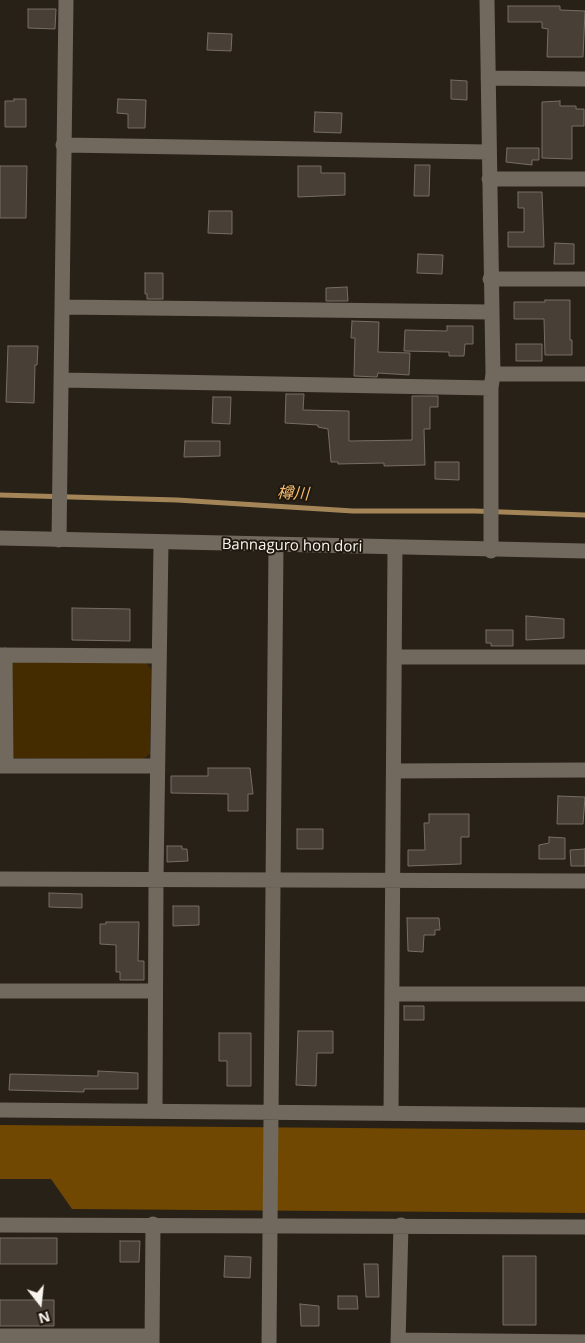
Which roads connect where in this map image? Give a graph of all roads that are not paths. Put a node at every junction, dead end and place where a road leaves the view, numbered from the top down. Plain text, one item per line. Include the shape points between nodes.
1 (66, 0) edge
2 (487, 0) edge
3 (488, 78) junction
4 (585, 79) edge
5 (63, 145) junction
6 (488, 152) junction
7 (489, 179) junction
8 (585, 179) edge
9 (490, 279) junction
10 (585, 279) edge
11 (62, 307) junction
12 (490, 312) junction
13 (585, 374) edge
14 (62, 380) junction
15 (492, 381) junction
16 (0, 538) edge
17 (59, 540) junction
18 (160, 542) junction
19 (276, 546) junction
20 (395, 548) junction
21 (491, 551) junction
22 (585, 551) edge
23 (2, 655) edge
24 (159, 656) junction
25 (395, 657) junction
26 (585, 657) edge
27 (3, 766) edge
28 (157, 766) junction
29 (394, 770) junction
30 (585, 770) edge
31 (0, 879) edge
32 (156, 879) junction
33 (275, 880) junction
34 (394, 880) junction
35 (585, 881) edge
36 (0, 991) edge
37 (156, 991) junction
38 (393, 994) junction
39 (585, 994) edge
40 (0, 1110) edge
41 (156, 1111) junction
42 (271, 1112) junction
43 (391, 1113) junction
44 (585, 1115) edge
45 (153, 1224) junction
46 (270, 1224) junction
47 (0, 1225) edge
48 (401, 1225) junction
49 (585, 1227) edge
50 (0, 1336) edge
51 (152, 1340) edge
52 (398, 1342) edge
53 (585, 1342) edge
54 (269, 1343) edge

1 - 5 street
2 - 3 street
3 - 4 street
3 - 6 street
5 - 6 street
5 - 11 street
6 - 7 street
7 - 8 street
7 - 9 street
9 - 10 street
9 - 12 street
11 - 12 street
11 - 14 street
12 - 15 street
13 - 15 street
14 - 15 street
14 - 17 street
15 - 21 street
16 - 17 street, Bannaguro hon dori
17 - 18 street, Bannaguro hon dori
18 - 19 street, Bannaguro hon dori
18 - 24 street
19 - 20 street, Bannaguro hon dori
19 - 33 street
20 - 21 street, Bannaguro hon dori
20 - 25 street
21 - 22 street, Bannaguro hon dori
23 - 24 street
23 - 27 street
24 - 28 street
25 - 26 street
25 - 29 street
27 - 28 street
28 - 32 street
29 - 30 street
29 - 34 street
31 - 32 street
32 - 33 street
32 - 37 street
33 - 34 street
33 - 42 street
34 - 35 street
34 - 38 street
36 - 37 street
37 - 41 street
38 - 39 street
38 - 43 street
40 - 41 street
41 - 42 street
42 - 43 street
42 - 46 street
43 - 44 street
45 - 46 street
45 - 47 street
45 - 51 street
46 - 48 street
46 - 54 street
48 - 49 street
48 - 52 street
50 - 51 street
52 - 53 street

